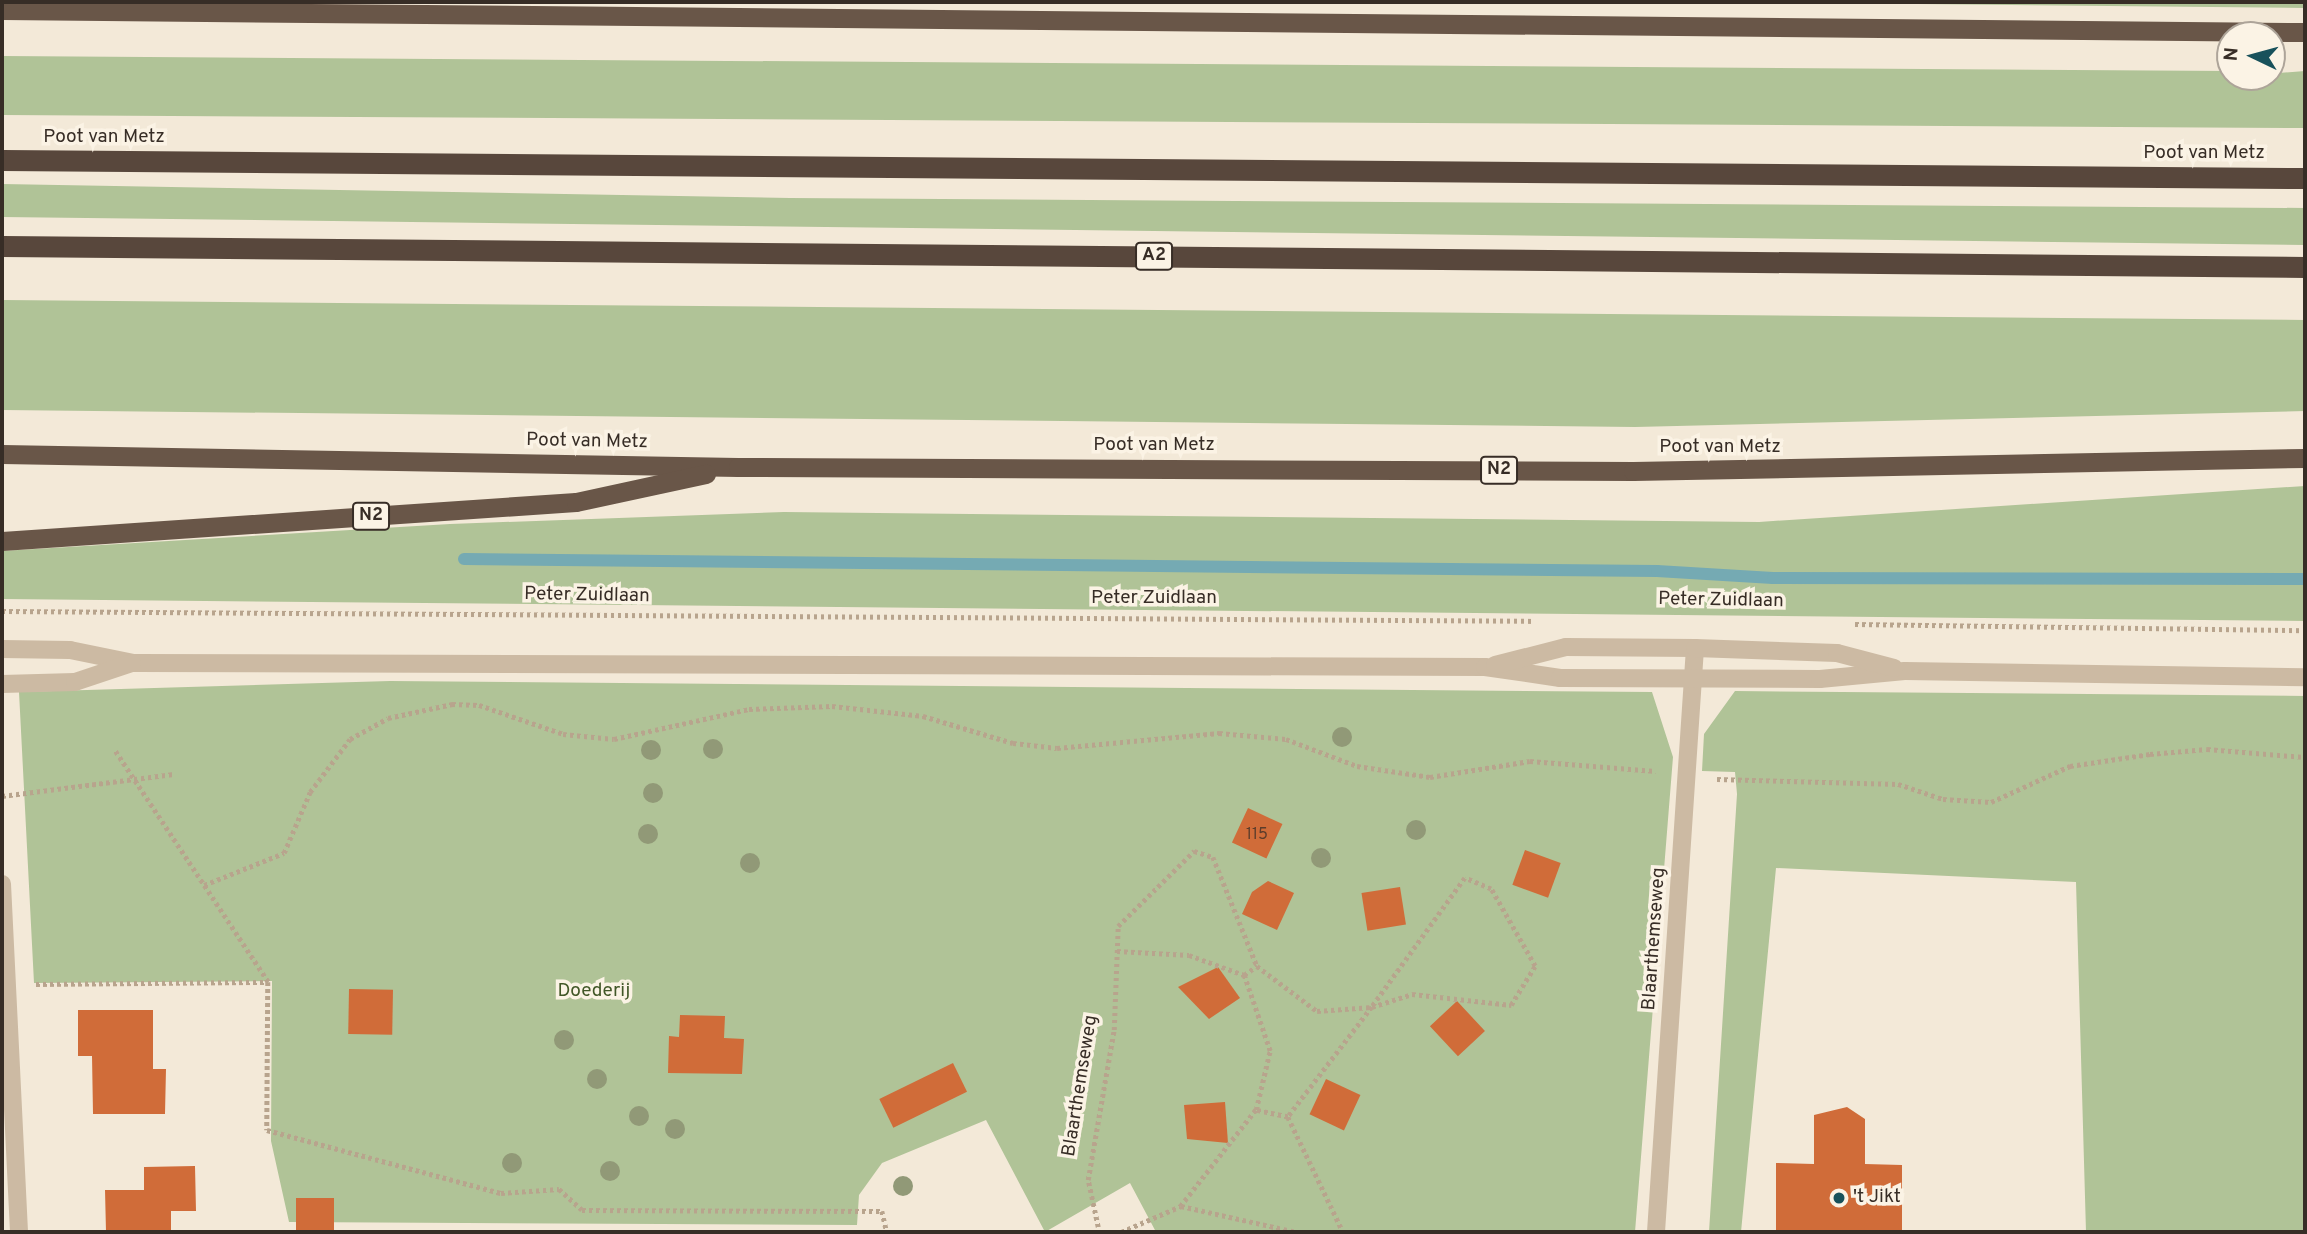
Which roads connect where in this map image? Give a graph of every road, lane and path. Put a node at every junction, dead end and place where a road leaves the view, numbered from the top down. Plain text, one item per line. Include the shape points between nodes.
1 (176, 5) edge
2 (2, 10) edge
3 (2305, 32) edge
4 (2, 160) edge
5 (2305, 178) edge
6 (2, 246) edge
7 (2305, 267) edge
8 (2, 454) edge
9 (2305, 458) edge
10 (737, 467) junction
11 (2, 541) edge
12 (2, 611) edge
13 (1541, 621) dead end
14 (1848, 624) dead end
15 (2305, 630) edge
16 (1695, 648) junction
17 (2, 649) edge
18 (134, 663) junction
19 (1485, 667) junction
20 (1905, 671) junction
21 (2305, 677) edge
22 (1693, 678) junction
23 (2, 684) edge
24 (114, 749) dead end
25 (2305, 757) edge
26 (174, 774) dead end
27 (1686, 778) junction
28 (134, 779) junction
29 (2, 796) edge
30 (2, 884) edge
31 (204, 885) junction
32 (1117, 951) junction
33 (1257, 966) junction
34 (1244, 975) junction
35 (268, 982) junction
36 (7, 984) junction
37 (1372, 1007) junction
38 (1256, 1110) junction
39 (1288, 1117) junction
40 (1181, 1206) junction
41 (1098, 1227) dead end
42 (13, 1231) edge
43 (887, 1232) edge
44 (1121, 1232) edge
45 (1296, 1232) edge
46 (1343, 1232) edge
47 (1656, 1232) edge

1 - 2 highway
1 - 3 highway
4 - 5 highway, Poot van Metz
6 - 7 highway, A2
8 - 10 highway, Poot van Metz / N2
9 - 10 highway, Poot van Metz / N2 via 1910,470
10 - 11 highway, N2 via 576,502
12 - 13 path, Peter Zuidlaan
14 - 15 path
16 - 19 street via 1566,648
16 - 20 street via 1837,653
16 - 22 street, Blaarthemseweg
17 - 18 street via 70,650
18 - 19 street
18 - 23 street via 75,682
19 - 22 street via 1560,678
20 - 21 street
20 - 22 street
22 - 27 street, Blaarthemseweg
24 - 28 path
25 - 27 path via 2207,749 2150,754 2070,766 1991,802 1943,799 1898,784
26 - 28 path
27 - 31 path via 1630,764 1566,760 1430,777 1395,774 1254,734 1057,748 1013,743 923,716 832,706 749,709 614,739 563,734 479,705 452,704 412,710 350,739 310,792 284,853
27 - 47 street, Blaarthemseweg
28 - 29 path
28 - 31 path
30 - 36 street
31 - 35 path
32 - 33 path, Blaarthemseweg via 1118,926 1194,851 1213,857
32 - 34 path via 1189,955
32 - 41 path, Blaarthemseweg via 1114,1030 1088,1180
33 - 34 path
33 - 37 path via 1317,1011
34 - 38 path via 1270,1051
35 - 36 path
35 - 43 path via 267,1130 500,1193 559,1189 582,1210 882,1211
36 - 42 street
37 - 37 path via 1412,994 1511,1005 1535,966 1491,889 1465,878
37 - 39 path
38 - 39 path
38 - 40 path
39 - 46 path
40 - 44 path
40 - 45 path

